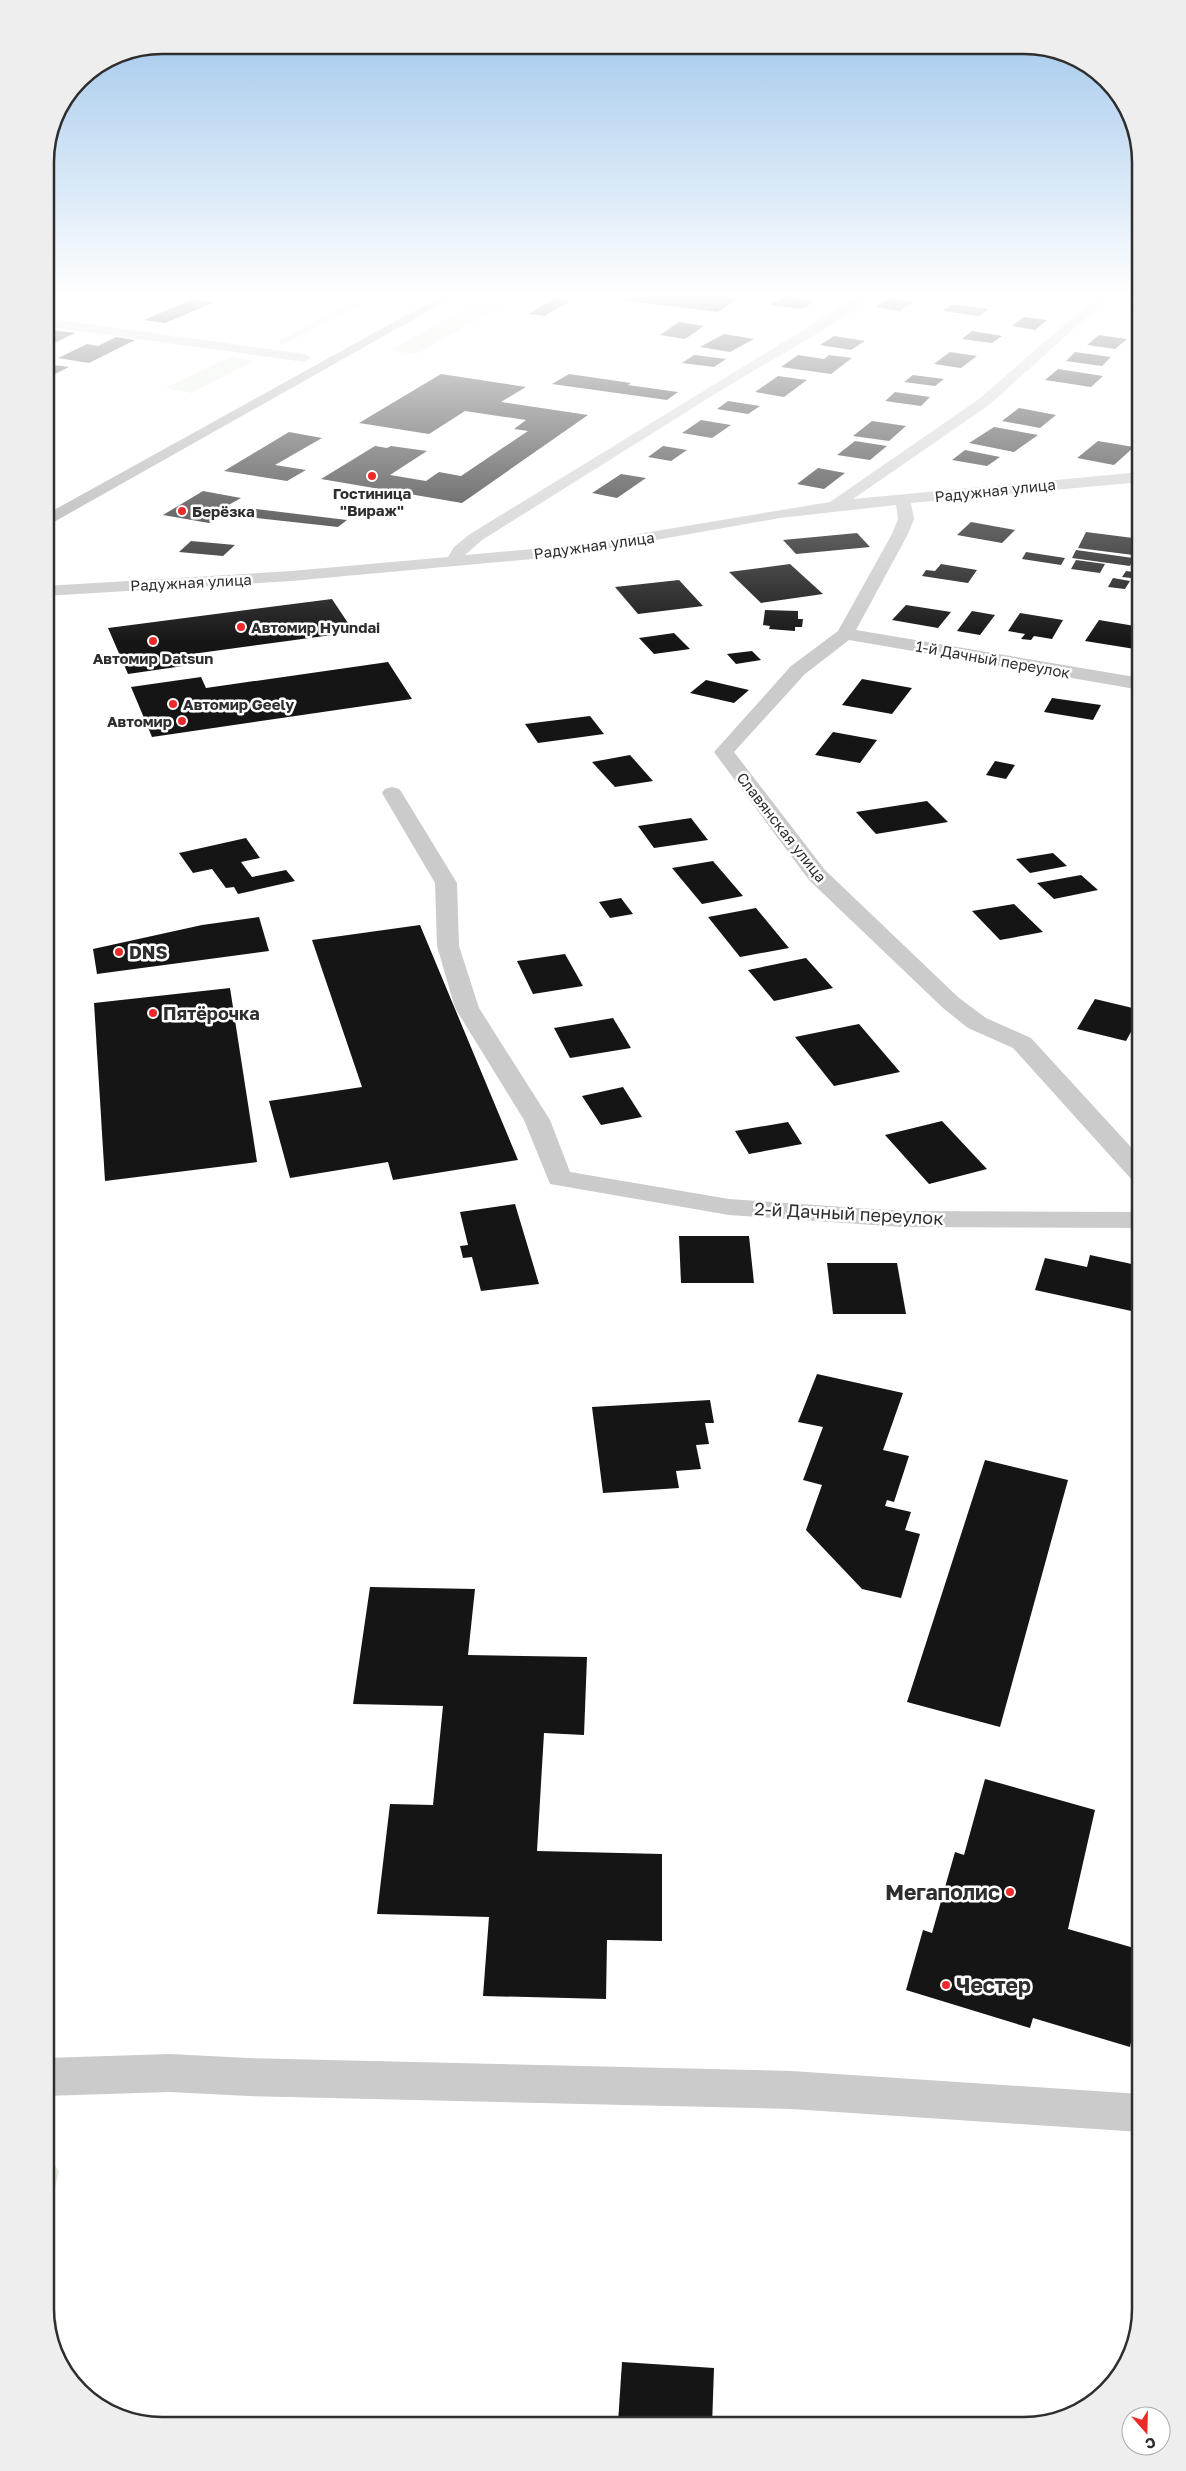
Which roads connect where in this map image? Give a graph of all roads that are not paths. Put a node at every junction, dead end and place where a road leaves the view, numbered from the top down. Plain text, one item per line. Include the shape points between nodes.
1 (240, 412) edge
2 (676, 412) edge
3 (969, 412) edge
4 (1132, 478) edge
5 (903, 500) junction
6 (832, 506) junction
7 (54, 517) edge
8 (453, 561) junction
9 (54, 590) edge
10 (845, 634) junction
11 (1132, 682) edge
12 (392, 793) dead end
13 (1132, 1164) edge
14 (1132, 1220) edge
15 (54, 2077) edge
16 (1132, 2112) edge

1 - 7 main road
2 - 8 street via 476,537
3 - 6 street
4 - 5 street, Радужная улица
5 - 6 street, Радужная улица
5 - 10 street, Славянская улица via 906,519 900,534
6 - 8 street, Радужная улица via 607,546
8 - 9 street, Радужная улица via 291,576
10 - 11 street, 1-й Дачный переулок
10 - 13 street, Славянская улица via 798,670 724,752 817,875 951,1003 977,1023 1022,1043
12 - 14 street, 2-й Дачный переулок via 446,883 448,946 466,1008 537,1120 559,1178 729,1207 902,1219
15 - 16 street via 170,2073 791,2090

